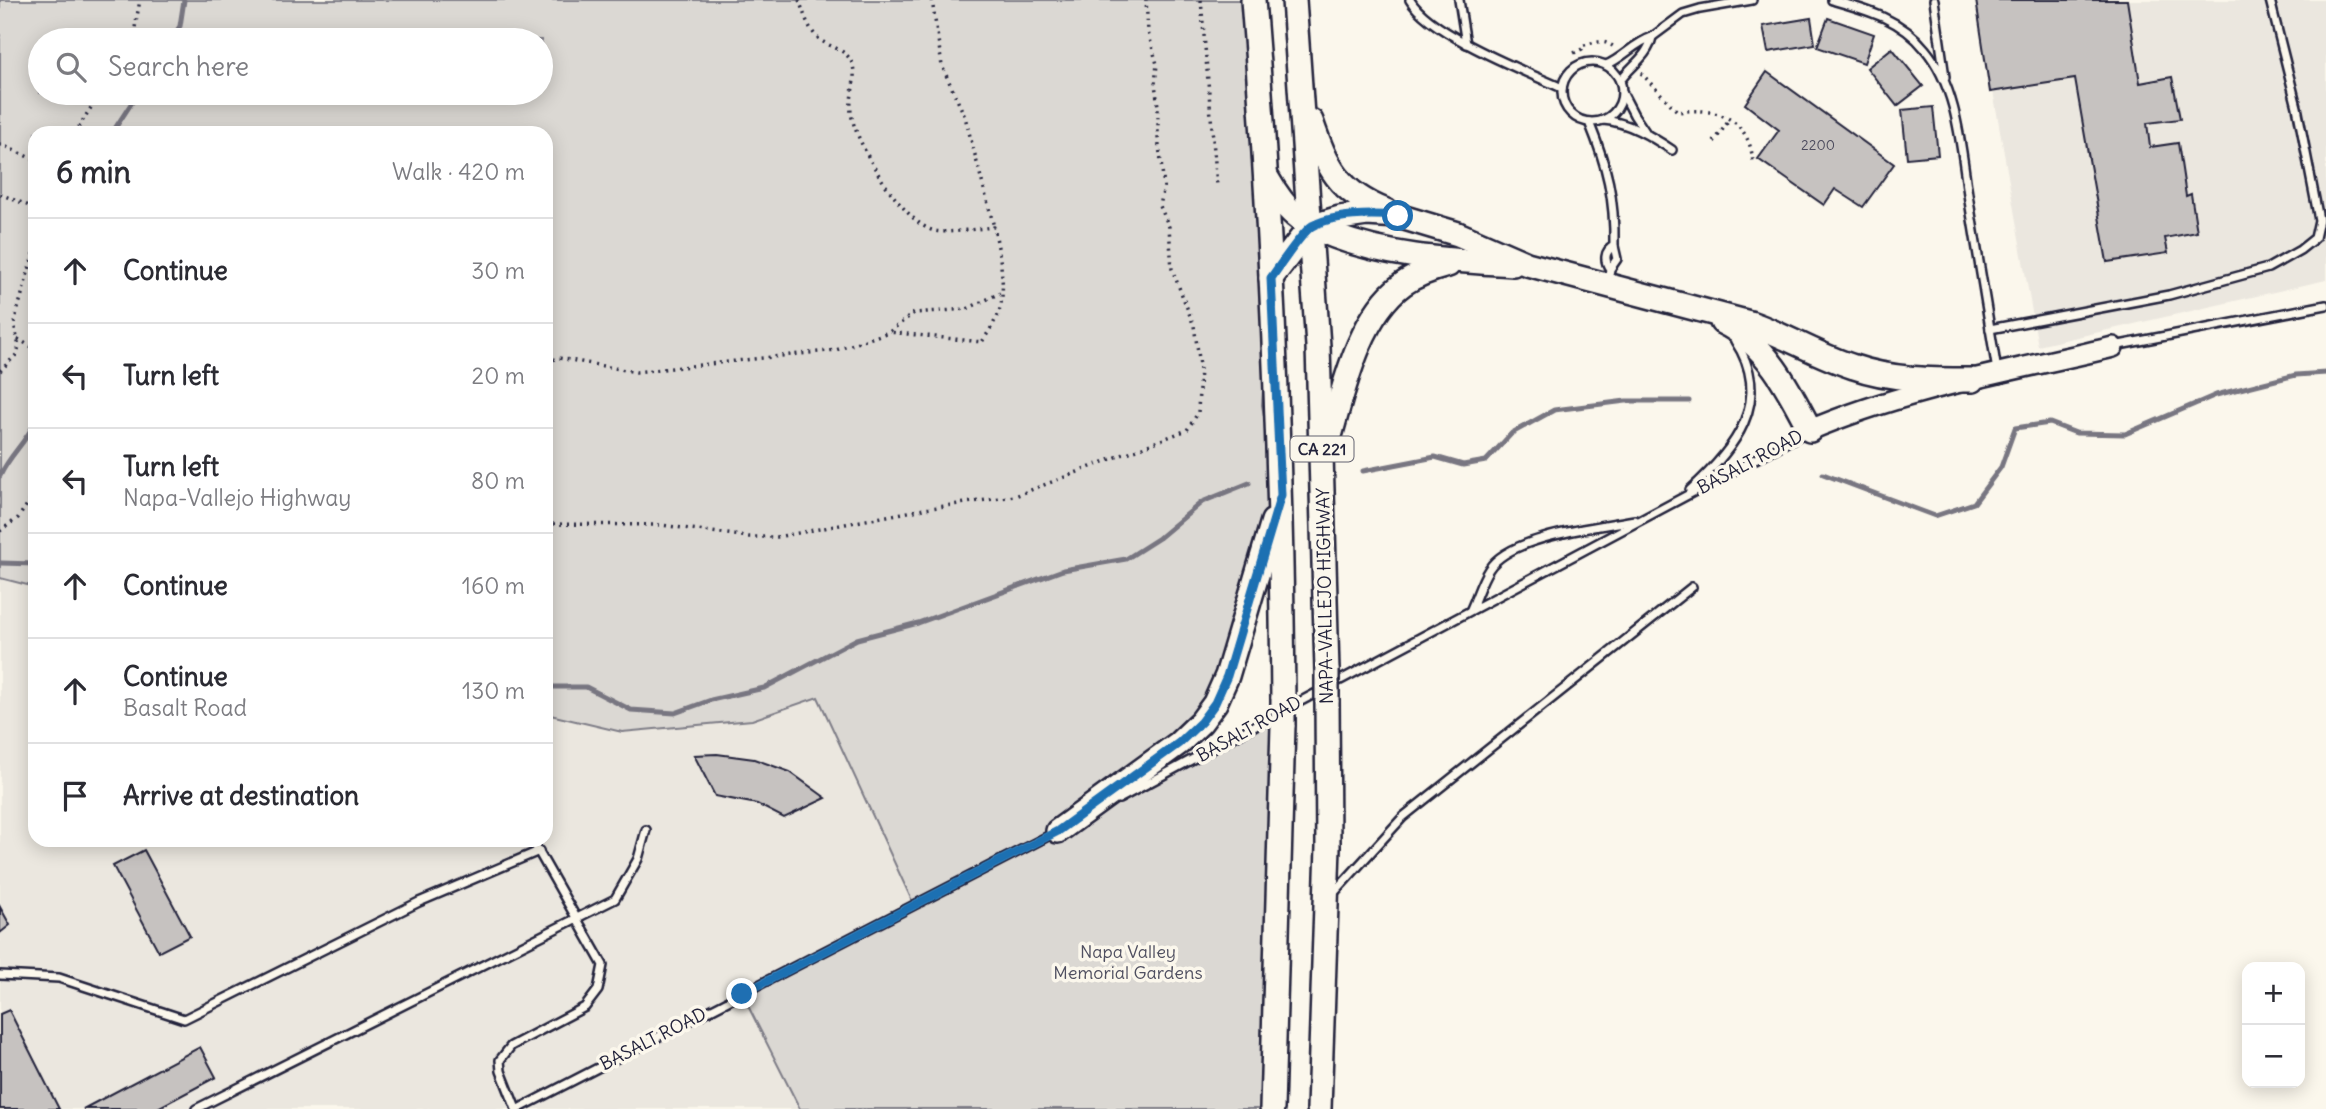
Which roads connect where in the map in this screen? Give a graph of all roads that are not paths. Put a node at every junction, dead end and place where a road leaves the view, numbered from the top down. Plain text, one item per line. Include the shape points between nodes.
1 (1253, 0) edge
2 (1294, 0) edge
3 (1410, 0) edge
4 (1460, 0) edge
5 (1752, 0) edge
6 (1832, 0) edge
7 (1934, 0) edge
8 (2270, 0) edge
9 (1652, 37) junction
10 (1466, 44) junction
11 (1606, 65) junction
12 (1620, 81) junction
13 (1946, 85) junction
14 (1562, 88) junction
15 (1622, 90) junction
16 (1302, 94) junction
17 (1603, 120) junction
18 (1589, 122) junction
19 (1647, 133) junction
20 (1671, 149) dead end
21 (1265, 176) junction
22 (1398, 216) junction
23 (1310, 227) junction
24 (1480, 262) junction
25 (1527, 264) junction
26 (1608, 277) junction
27 (1271, 278) junction
28 (2326, 305) edge
29 (1700, 311) junction
30 (1990, 329) junction
31 (2113, 346) joint
32 (1997, 374) junction
33 (1972, 380) junction
34 (1810, 430) junction
35 (1322, 463) junction
36 (1281, 495) junction
37 (1682, 498) junction
38 (1642, 519) junction
39 (1692, 587) dead end
40 (1471, 609) junction
41 (646, 830) dead end
42 (1058, 831) junction
43 (536, 847) edge
44 (539, 851) junction
45 (1326, 901) junction
46 (576, 918) junction
47 (0, 975) edge
48 (196, 1109) edge
49 (517, 1109) edge
50 (1272, 1109) edge
51 (1319, 1109) edge

1 - 21 main road, CA 221
2 - 16 main road, NAPA-VALLEJO HIGHWAY / CA 221
3 - 10 lane via 1416,11
4 - 10 lane
5 - 9 lane via 1683,14
6 - 13 lane via 1900,26 1927,51
7 - 13 lane
8 - 30 lane via 2319,220 2315,238 2269,268 2169,295
9 - 11 lane
9 - 12 lane via 1646,54
10 - 14 lane
11 - 12 lane
11 - 14 lane via 1587,62 1578,66
12 - 15 lane
13 - 30 lane
14 - 18 lane via 1566,107
15 - 17 lane via 1619,105
15 - 19 lane
16 - 22 main road via 1326,161 1339,182 1354,196
16 - 23 main road, NAPA-VALLEJO HIGHWAY / CA 221
17 - 18 lane
17 - 19 lane
18 - 26 lane via 1604,157 1615,210 1617,259
19 - 20 lane
21 - 23 main road via 1283,203
21 - 27 main road, CA 221
22 - 23 main road via 1367,214
22 - 25 main road via 1458,234
23 - 24 main road via 1379,251
23 - 27 main road
23 - 35 main road, NAPA-VALLEJO HIGHWAY / CA 221
24 - 25 main road
24 - 35 main road via 1424,272 1385,302 1356,354
25 - 26 main road
26 - 29 main road
27 - 36 main road, CA 221
28 - 31 lane
29 - 33 main road via 1767,329 1856,368 1934,380
29 - 34 main road via 1755,346 1778,373
29 - 37 lane via 1724,327 1737,343 1746,362 1749,405 1730,450
30 - 32 lane
31 - 32 street, BASALT ROAD
32 - 33 street, BASALT ROAD
33 - 34 street, BASALT ROAD via 1856,410
34 - 37 lane, BASALT ROAD
35 - 45 main road, NAPA-VALLEJO HIGHWAY / CA 221, bridge
36 - 42 main road via 1215,703 1179,743
36 - 50 main road, CA 221, bridge via 1283,725
37 - 38 lane, BASALT ROAD
38 - 40 lane, BASALT ROAD
38 - 40 lane via 1554,535 1515,548 1489,568
39 - 45 lane via 1403,817
40 - 42 lane, BASALT ROAD
41 - 46 lane via 638,859 615,899
42 - 49 lane, BASALT ROAD
43 - 44 lane
44 - 46 lane
44 - 47 lane via 418,902 184,1019 59,978
45 - 51 main road, NAPA-VALLEJO HIGHWAY / CA 221
46 - 48 lane
46 - 49 lane via 603,965 598,989 585,1007 511,1046 500,1060

